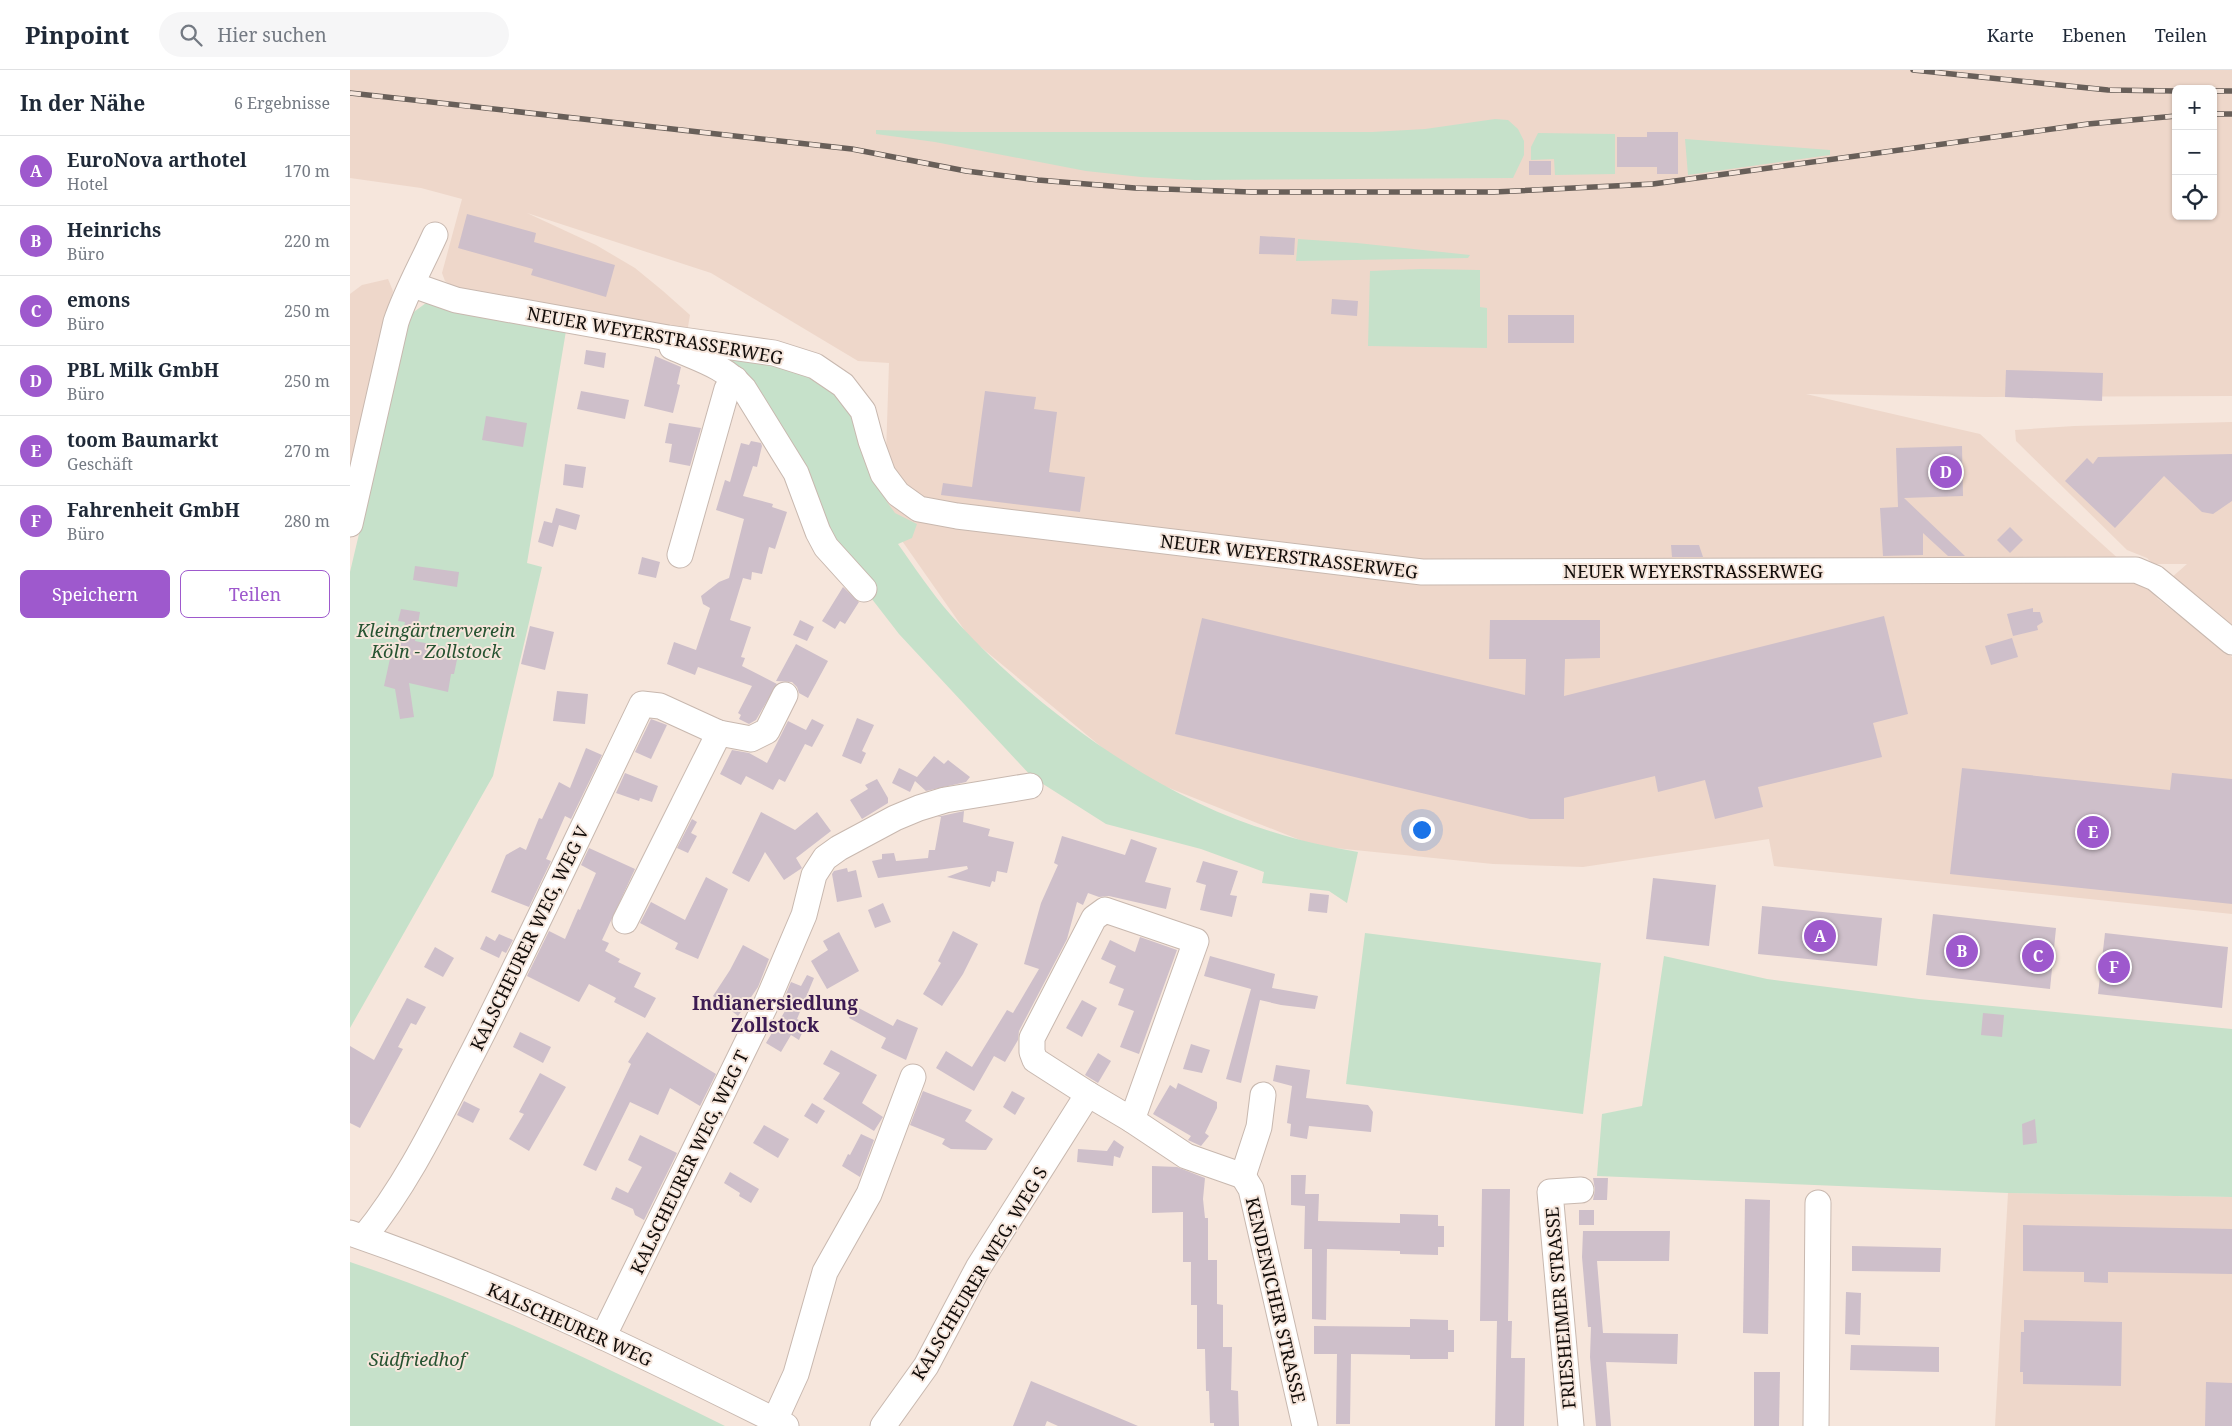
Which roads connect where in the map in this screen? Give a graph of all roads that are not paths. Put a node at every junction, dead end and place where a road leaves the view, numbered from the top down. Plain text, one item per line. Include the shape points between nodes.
1 (434, 235) dead end
2 (413, 285) junction
3 (668, 338) junction
4 (735, 378) junction
5 (350, 524) edge
6 (680, 555) dead end
7 (864, 589) dead end
8 (2232, 642) edge
9 (785, 695) dead end
10 (719, 732) junction
11 (1030, 786) dead end
12 (625, 921) dead end
13 (913, 1077) dead end
14 (1088, 1094) junction
15 (1263, 1095) dead end
16 (1132, 1120) junction
17 (1243, 1176) junction
18 (1581, 1190) dead end
19 (1818, 1203) dead end
20 (357, 1235) edge
21 (603, 1337) junction
22 (780, 1423) edge
23 (883, 1426) edge
24 (1305, 1426) edge
25 (1570, 1426) edge
26 (1816, 1426) edge

1 - 2 street
2 - 3 street, NEUER WEYERSTRASSERWEG via 456,300
2 - 5 street via 396,322
3 - 4 street via 670,346 719,366
3 - 8 street, NEUER WEYERSTRASSERWEG via 774,353 815,366 843,385 863,411 883,474 898,494 919,509 1422,572 2136,570 2155,578
4 - 6 street via 727,389
4 - 7 street via 796,473 826,547
9 - 10 street via 767,731 751,739
10 - 12 street
10 - 20 street, KALSCHEURER WEG, WEG V via 660,706 642,704 514,973 424,1148 378,1220
11 - 21 street, KALSCHEURER WEG, WEG T via 945,800 919,808 825,858 814,875 804,915 767,1002
13 - 22 street via 869,1194 825,1272
14 - 16 street
14 - 16 street via 1035,1060 1032,1038 1094,918 1105,910 1196,941
14 - 23 street, KALSCHEURER WEG, WEG S via 978,1268 926,1366
15 - 17 street via 1259,1127
16 - 17 street via 1186,1156
17 - 24 street, KENDENICHER STRASSE via 1250,1189
18 - 25 street, FRIESHEIMER STRASSE via 1550,1192
19 - 26 street
20 - 21 street, KALSCHEURER WEG via 464,1276
21 - 22 street, KALSCHEURER WEG

